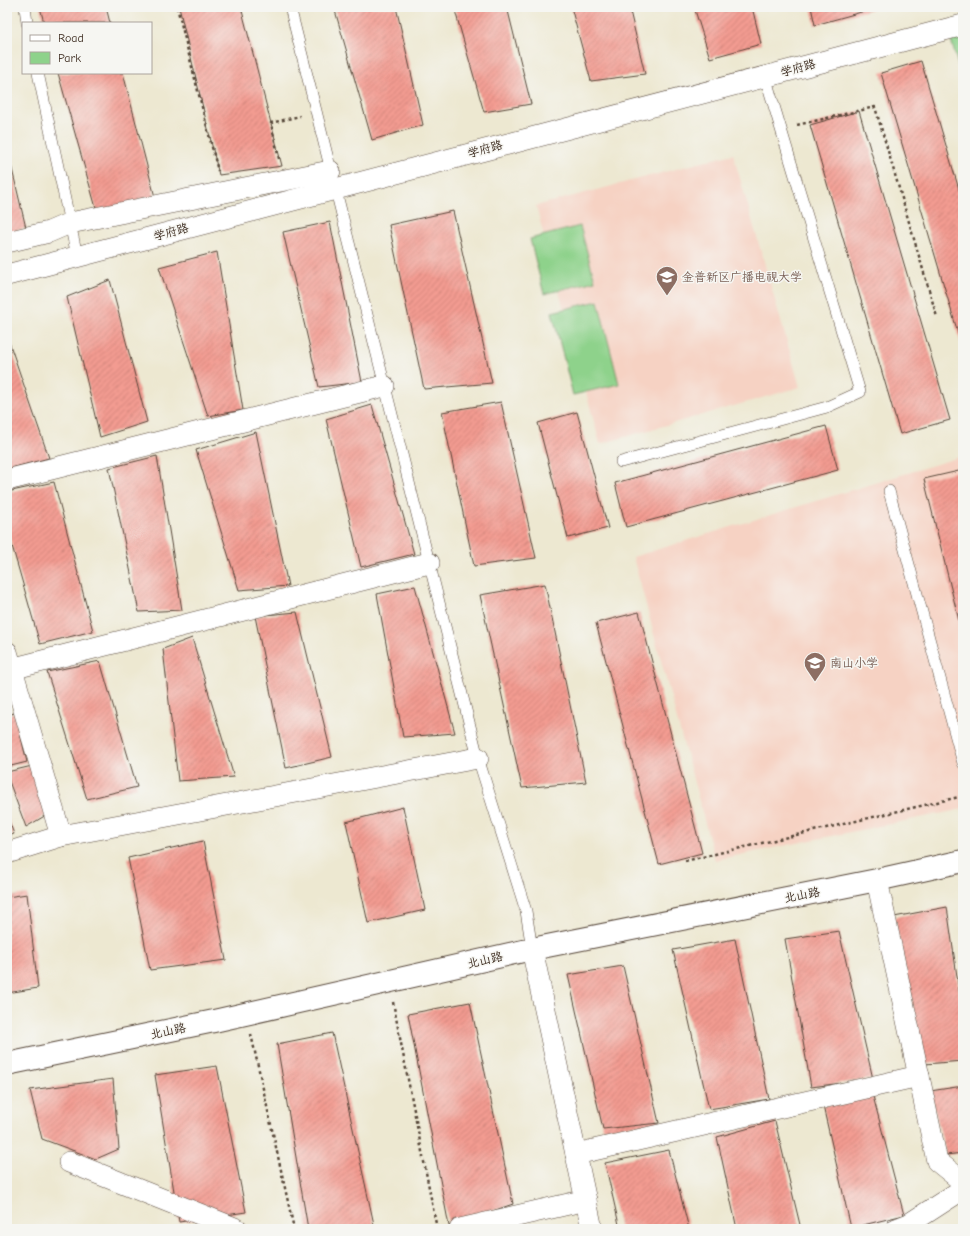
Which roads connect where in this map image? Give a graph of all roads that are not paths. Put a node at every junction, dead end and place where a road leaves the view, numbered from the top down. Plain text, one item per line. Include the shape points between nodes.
1 (24, 7) edge
2 (290, 7) edge
3 (27, 22) edge
4 (963, 25) edge
5 (38, 74) edge
6 (765, 76) junction
7 (333, 180) junction
8 (70, 223) junction
9 (7, 242) edge
10 (78, 256) junction
11 (7, 275) edge
12 (384, 386) junction
13 (621, 462) dead end
14 (7, 480) edge
15 (889, 491) dead end
16 (429, 563) junction
17 (9, 661) edge
18 (478, 758) junction
19 (963, 763) edge
20 (61, 836) junction
21 (7, 853) edge
22 (963, 861) edge
23 (877, 880) junction
24 (532, 949) junction
25 (7, 1064) edge
26 (919, 1076) junction
27 (576, 1154) junction
28 (69, 1162) dead end
29 (963, 1182) edge
30 (963, 1190) edge
31 (586, 1200) junction
32 (237, 1229) edge
33 (460, 1229) edge
34 (592, 1229) edge
35 (896, 1229) edge

1 - 3 lane
2 - 7 lane
4 - 6 street, 学府路
5 - 8 lane
6 - 7 street, 学府路
6 - 13 lane via 860,392 827,407
7 - 8 street
7 - 10 street, 学府路
7 - 12 lane
8 - 9 street via 49,232
8 - 10 lane
10 - 11 street, 学府路
12 - 14 street
12 - 16 lane
15 - 19 lane
16 - 17 street
16 - 18 lane
17 - 20 street
18 - 20 street
18 - 24 lane via 526,911
20 - 21 street
22 - 23 street, 北山路
23 - 24 street, 北山路
23 - 26 street
24 - 25 street, 北山路 via 246,1014
24 - 27 street
26 - 27 street
26 - 29 street via 937,1161
27 - 31 street
28 - 32 street
30 - 35 street via 910,1224
31 - 33 street
31 - 34 street

